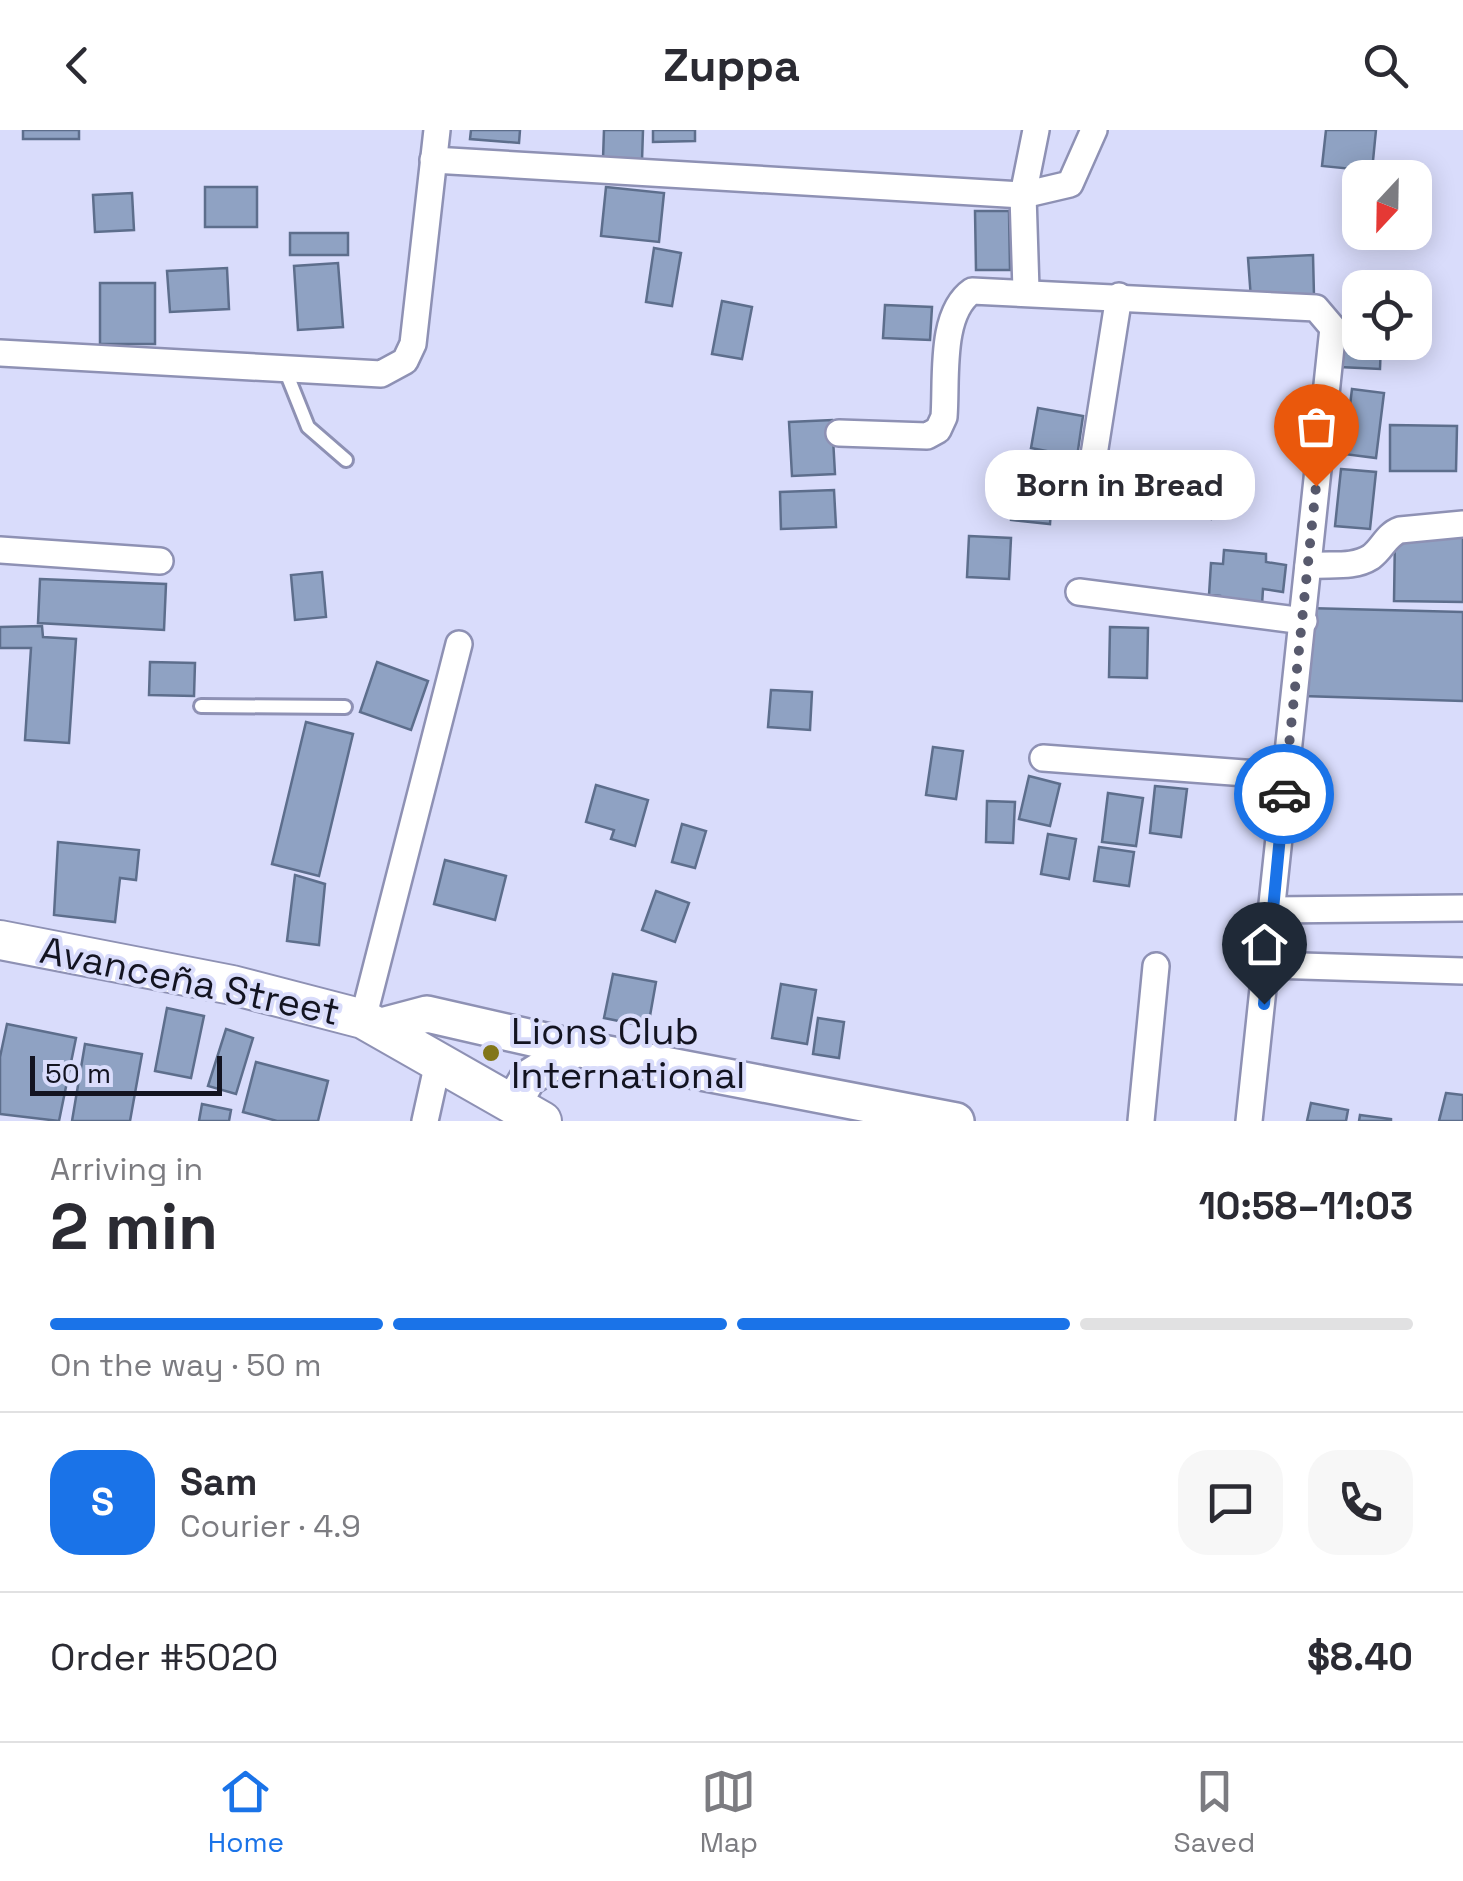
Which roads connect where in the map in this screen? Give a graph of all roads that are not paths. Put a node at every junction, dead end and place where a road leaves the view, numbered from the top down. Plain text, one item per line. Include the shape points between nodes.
1 (437, 130) edge
2 (1036, 130) edge
3 (1094, 130) edge
4 (433, 160) junction
5 (1023, 195) junction
6 (1026, 290) junction
7 (1119, 296) junction
8 (0, 353) edge
9 (286, 372) junction
10 (839, 433) dead end
11 (346, 460) dead end
12 (1088, 493) dead end
13 (1463, 524) edge
14 (0, 550) edge
15 (160, 560) dead end
16 (1308, 566) junction
17 (1079, 592) dead end
18 (1304, 621) junction
19 (459, 644) dead end
20 (201, 706) dead end
21 (345, 707) dead end
22 (1043, 758) dead end
23 (1286, 776) junction
24 (1463, 908) edge
25 (1272, 910) junction
26 (0, 940) edge
27 (1268, 964) junction
28 (1156, 966) dead end
29 (1463, 971) edge
30 (371, 1023) junction
31 (576, 1048) junction
32 (438, 1058) junction
33 (527, 1112) edge
34 (425, 1121) edge
35 (956, 1121) edge
36 (1141, 1121) edge
37 (1250, 1121) edge

1 - 4 street
2 - 5 street
3 - 5 street via 1070,184
4 - 5 street
4 - 9 street via 414,344 406,361 381,374
5 - 6 street
6 - 7 street
6 - 10 street via 972,291 961,299 952,316 938,430 927,436
7 - 12 street
7 - 16 street via 1316,308 1326,315 1333,328
8 - 9 street
9 - 11 lane via 308,428
13 - 16 street via 1400,530 1351,565
14 - 15 street
16 - 18 street
17 - 18 street
18 - 23 street
19 - 30 street
20 - 21 lane
22 - 23 street
23 - 25 street
24 - 25 street
25 - 27 street
26 - 30 main road, Avanceña Street via 232,986
27 - 29 street
27 - 37 street
28 - 36 street
30 - 31 main road via 428,1014
30 - 32 main road, Avanceña Street
31 - 33 main road via 528,1078
31 - 35 main road
32 - 33 main road, Avanceña Street
32 - 34 street

